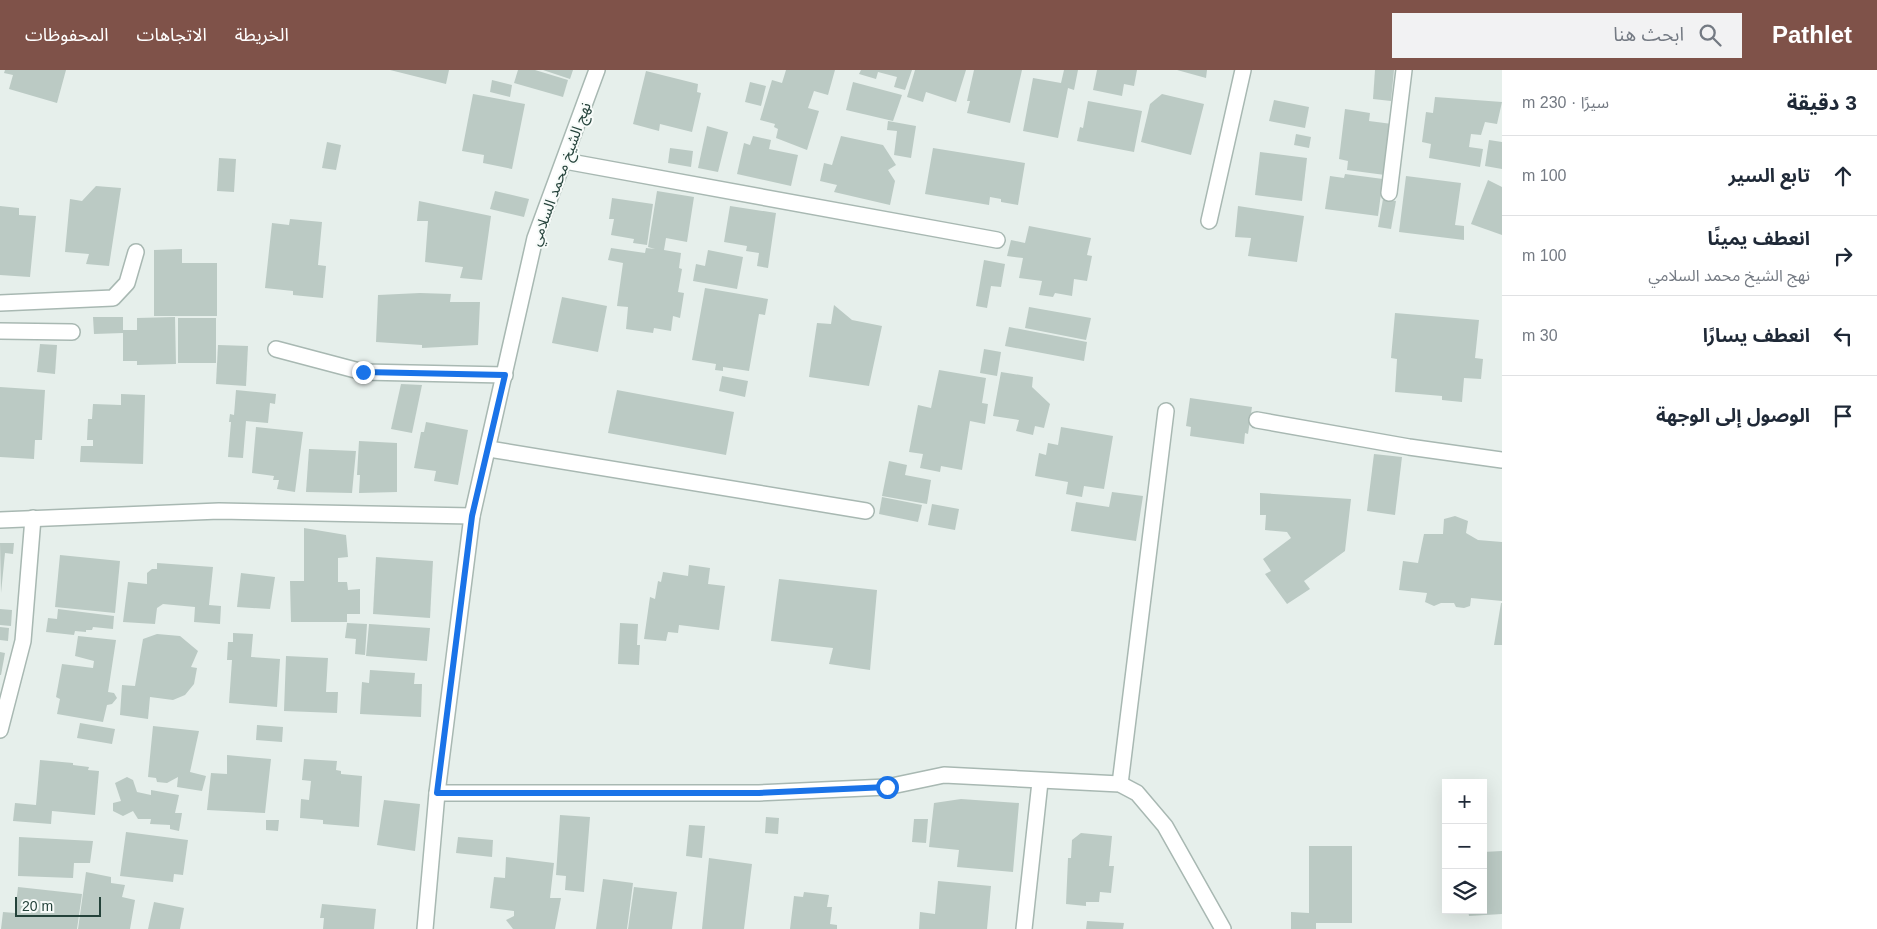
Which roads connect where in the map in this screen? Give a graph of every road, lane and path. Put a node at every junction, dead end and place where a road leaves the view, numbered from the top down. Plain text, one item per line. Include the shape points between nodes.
1 (597, 70) edge
2 (1243, 70) edge
3 (1404, 70) edge
4 (565, 161) junction
5 (1389, 193) dead end
6 (1209, 221) dead end
7 (997, 240) dead end
8 (136, 252) dead end
9 (0, 303) edge
10 (0, 331) edge
11 (72, 332) dead end
12 (276, 349) dead end
13 (505, 375) junction
14 (1166, 411) dead end
15 (1257, 420) dead end
16 (489, 449) junction
17 (1502, 460) edge
18 (866, 511) dead end
19 (472, 516) junction
20 (33, 518) junction
21 (0, 520) edge
22 (0, 730) edge
23 (1040, 782) junction
24 (1120, 784) junction
25 (437, 793) junction
26 (425, 929) edge
27 (1024, 929) edge
28 (1223, 929) edge

1 - 4 street, نهج الشيخ محمد السلامي
2 - 6 street
3 - 5 street
4 - 7 street
4 - 13 street, نهج الشيخ محمد السلامي via 535,238
8 - 9 street via 127,283 113,298
10 - 11 street
12 - 13 street via 363,372
13 - 16 street, نهج الشيخ محمد السلامي
14 - 24 street
15 - 17 street
16 - 18 street
16 - 19 street, نهج الشيخ محمد السلامي
19 - 20 street via 219,510
19 - 25 street, نهج الشيخ محمد السلامي
20 - 21 street
20 - 22 street via 23,641
23 - 24 street
23 - 25 street via 944,775 887,787 759,793
23 - 27 street
24 - 28 street via 1137,793 1165,826
25 - 26 street, نهج الشيخ محمد السلامي

